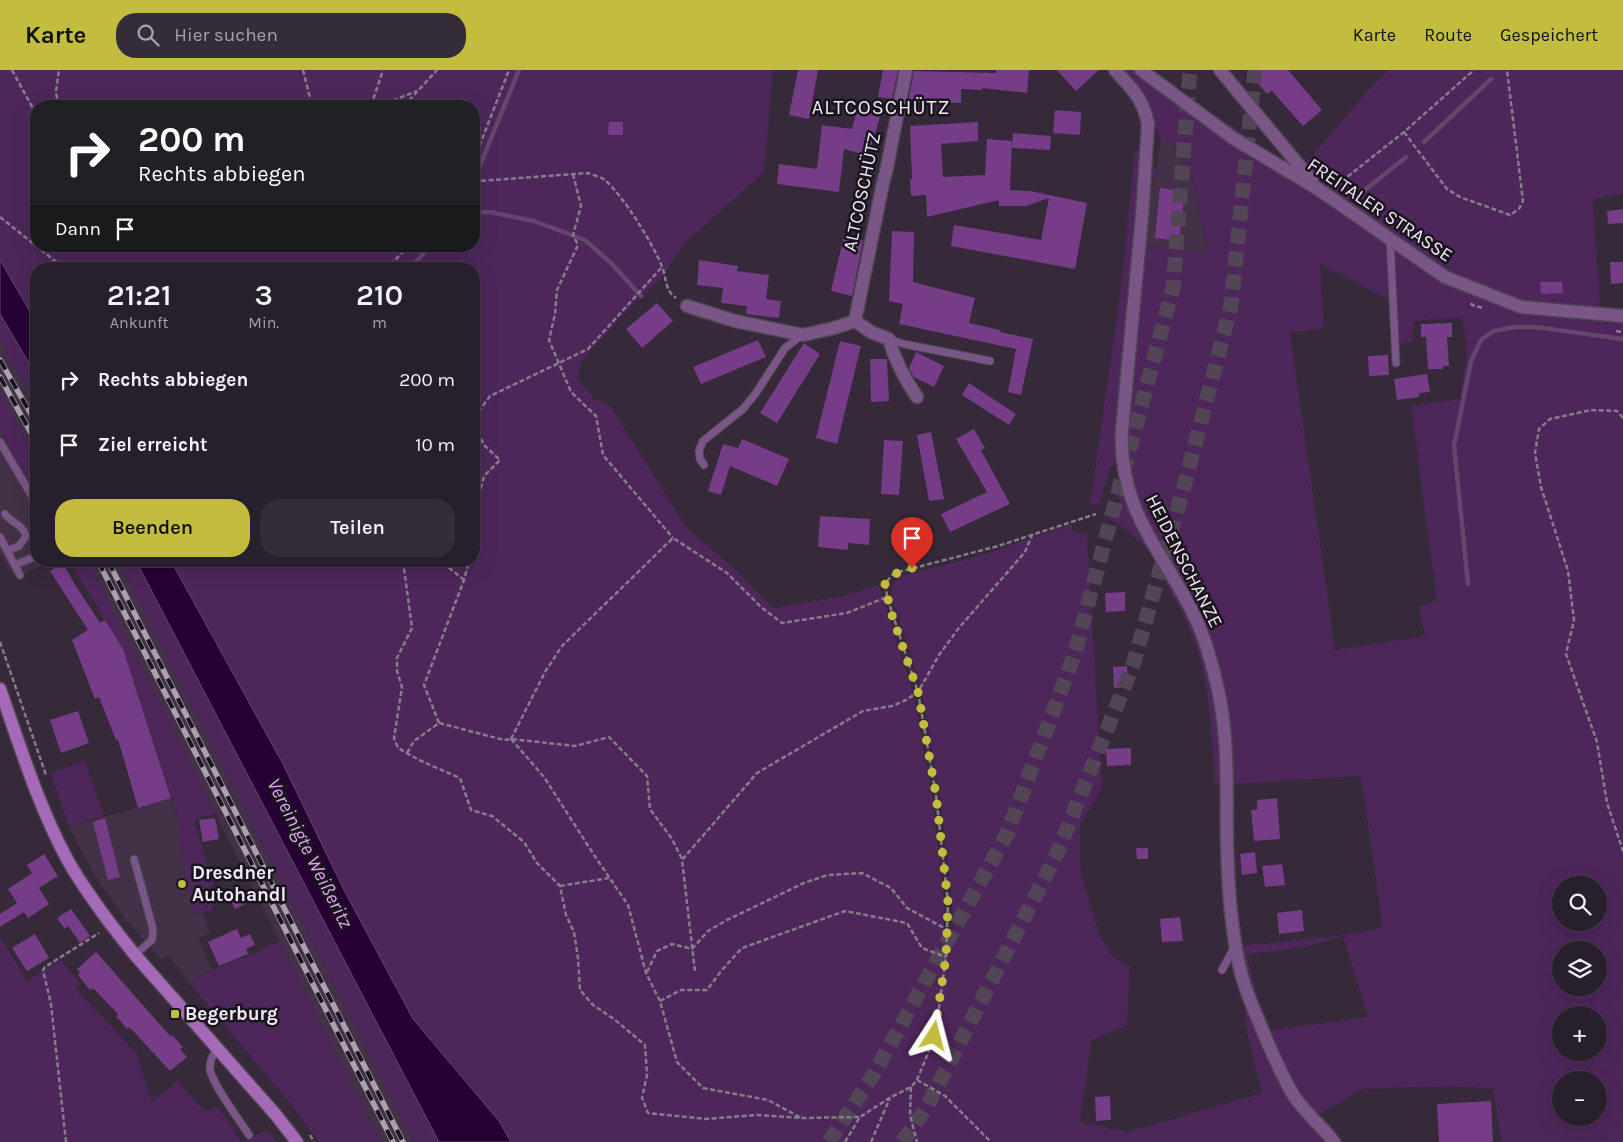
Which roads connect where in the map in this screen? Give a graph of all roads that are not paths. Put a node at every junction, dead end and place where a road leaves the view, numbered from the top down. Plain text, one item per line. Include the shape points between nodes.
1 (906, 70) edge
2 (1115, 70) edge
3 (1141, 70) edge
4 (1220, 70) edge
5 (1318, 189) junction
6 (1390, 238) junction
7 (687, 306) dead end
8 (1623, 316) edge
9 (855, 321) junction
10 (803, 335) junction
11 (889, 339) junction
12 (990, 361) dead end
13 (1396, 363) dead end
14 (918, 397) dead end
15 (0, 442) edge
16 (704, 465) dead end
17 (30, 493) edge
18 (5, 514) dead end
19 (0, 536) edge
20 (8, 551) junction
21 (30, 559) edge
22 (15, 565) junction
23 (20, 575) dead end
24 (0, 689) edge
25 (134, 858) dead end
26 (1235, 946) junction
27 (135, 955) junction
28 (1222, 970) dead end
29 (217, 1048) junction
30 (250, 1135) dead end
31 (297, 1142) edge
32 (1334, 1142) edge

1 - 9 street, ALTCOSCHÜTZ
2 - 26 street, HEIDENSCHANZE via 1141,101 1148,124 1122,430 1123,465 1138,517 1194,616 1215,675 1227,763 1227,843
3 - 5 street, FREITALER STRASSE via 1233,138
4 - 5 street
5 - 6 street, FREITALER STRASSE
6 - 8 street, FREITALER STRASSE via 1445,277 1521,307
6 - 13 lane
7 - 10 street via 735,321
9 - 10 street
9 - 11 street
10 - 16 lane via 784,348 743,409 703,441 699,451
11 - 12 lane
11 - 14 street via 905,380
15 - 17 lane
18 - 20 lane via 24,529 26,536 19,546
19 - 20 lane
20 - 22 lane
21 - 22 lane
22 - 23 lane
24 - 27 main road via 59,842 82,884
25 - 27 lane via 153,929 152,940
26 - 28 lane
26 - 32 street, HEIDENSCHANZE via 1249,998 1285,1080 1295,1097
27 - 29 main road
29 - 30 lane via 210,1060 210,1070
29 - 31 main road

